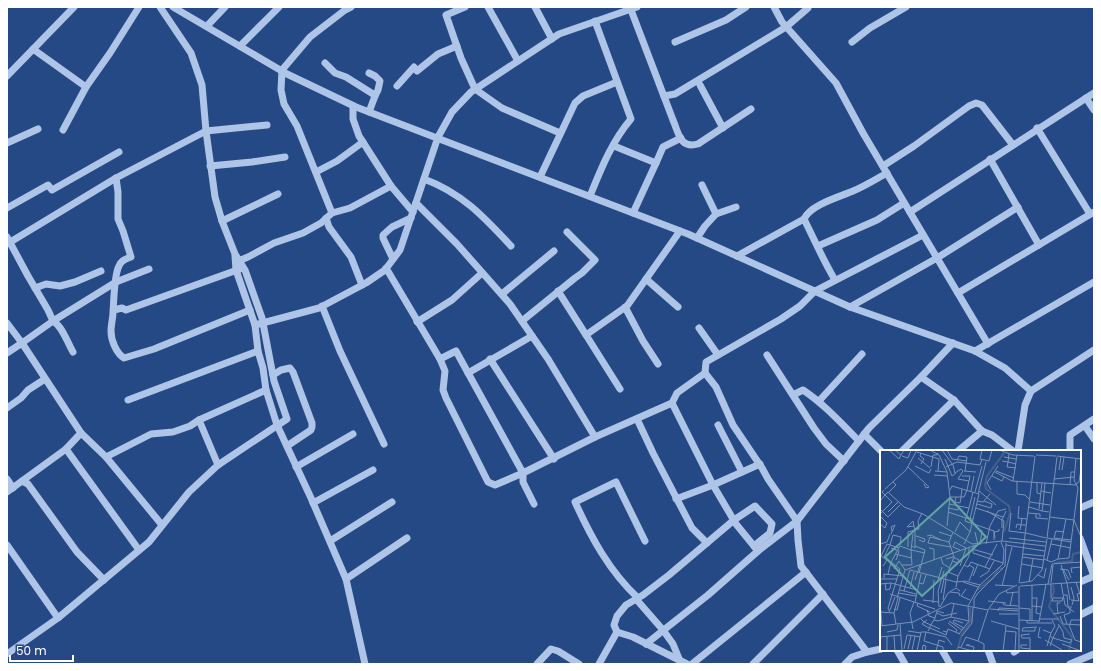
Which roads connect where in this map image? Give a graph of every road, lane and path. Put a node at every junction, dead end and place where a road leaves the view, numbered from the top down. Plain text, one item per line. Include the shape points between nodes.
1 (74, 7) edge
2 (139, 7) edge
3 (160, 7) edge
4 (173, 7) edge
5 (225, 7) edge
6 (279, 7) edge
7 (351, 7) edge
8 (465, 7) edge
9 (488, 7) edge
10 (535, 7) edge
11 (746, 7) edge
12 (774, 7) edge
13 (906, 7) edge
14 (634, 8) edge
15 (808, 8) edge
16 (595, 21) junction
17 (206, 26) junction
18 (786, 26) junction
19 (552, 39) junction
20 (675, 42) dead end
21 (852, 42) dead end
22 (240, 46) junction
23 (457, 46) junction
24 (33, 49) junction
25 (518, 61) junction
26 (325, 63) dead end
27 (282, 70) junction
28 (369, 73) dead end
29 (7, 76) edge
30 (618, 82) junction
31 (700, 85) dead end
32 (397, 86) dead end
33 (86, 87) junction
34 (475, 89) junction
35 (1094, 93) edge
36 (374, 96) junction
37 (664, 96) junction
38 (1086, 98) junction
39 (353, 106) junction
40 (751, 109) dead end
41 (1094, 110) edge
42 (369, 112) junction
43 (267, 125) dead end
44 (722, 128) junction
45 (1037, 128) junction
46 (38, 129) dead end
47 (63, 130) dead end
48 (206, 131) junction
49 (560, 134) junction
50 (438, 138) junction
51 (681, 138) junction
52 (363, 142) junction
53 (7, 143) edge
54 (1013, 145) junction
55 (614, 146) junction
56 (119, 152) dead end
57 (285, 157) dead end
58 (990, 159) junction
59 (656, 163) junction
60 (210, 166) junction
61 (883, 166) junction
62 (316, 172) junction
63 (887, 173) junction
64 (540, 177) junction
65 (116, 178) junction
66 (424, 179) junction
67 (702, 185) dead end
68 (391, 186) junction
69 (278, 194) dead end
70 (590, 196) junction
71 (416, 203) junction
72 (904, 203) junction
73 (736, 207) dead end
74 (1018, 207) junction
75 (7, 208) edge
76 (910, 212) junction
77 (332, 213) junction
78 (634, 213) junction
79 (1092, 213) edge
80 (716, 214) junction
81 (412, 215) junction
82 (326, 218) junction
83 (804, 219) junction
84 (222, 221) junction
85 (680, 231) junction
86 (567, 232) dead end
87 (923, 235) junction
88 (697, 238) junction
89 (8, 241) edge
90 (1039, 245) junction
91 (511, 246) dead end
92 (818, 246) junction
93 (554, 251) dead end
94 (737, 256) junction
95 (937, 258) junction
96 (236, 259) junction
97 (393, 259) junction
98 (149, 268) dead end
99 (386, 268) junction
100 (240, 269) junction
101 (101, 271) dead end
102 (482, 273) junction
103 (646, 279) junction
104 (834, 280) junction
105 (116, 282) junction
106 (1094, 282) edge
107 (362, 285) junction
108 (35, 288) junction
109 (558, 291) junction
110 (815, 291) junction
111 (958, 293) junction
112 (502, 294) junction
113 (322, 306) junction
114 (625, 307) junction
115 (678, 307) dead end
116 (850, 307) junction
117 (114, 310) junction
118 (250, 310) junction
119 (52, 321) junction
120 (522, 321) junction
121 (417, 322) junction
122 (7, 323) edge
123 (259, 324) junction
124 (699, 328) dead end
125 (586, 335) junction
126 (532, 336) junction
127 (953, 343) junction
128 (22, 344) junction
129 (988, 344) junction
130 (1094, 350) edge
131 (258, 351) junction
132 (975, 351) junction
133 (73, 352) dead end
134 (7, 353) edge
135 (862, 354) dead end
136 (718, 355) junction
137 (767, 356) dead end
138 (440, 359) junction
139 (490, 360) junction
140 (658, 364) dead end
141 (468, 373) junction
142 (705, 373) junction
143 (273, 375) junction
144 (921, 377) junction
145 (45, 379) junction
146 (620, 389) dead end
147 (266, 390) junction
148 (1031, 391) junction
149 (793, 395) junction
150 (128, 400) dead end
151 (954, 400) junction
152 (819, 401) junction
153 (672, 403) junction
154 (7, 408) edge
155 (637, 419) junction
156 (1094, 419) edge
157 (199, 420) junction
158 (277, 425) junction
159 (718, 425) dead end
160 (1085, 426) junction
161 (982, 431) junction
162 (81, 433) junction
163 (353, 434) dead end
164 (864, 434) junction
165 (596, 437) junction
166 (1094, 439) edge
167 (859, 441) junction
168 (384, 444) dead end
169 (287, 446) junction
170 (66, 449) junction
171 (903, 450) edge
172 (959, 450) edge
173 (1012, 450) edge
174 (1018, 450) edge
175 (1070, 450) edge
176 (880, 451) edge
177 (106, 457) junction
178 (554, 459) junction
179 (844, 461) junction
180 (760, 464) junction
181 (218, 466) junction
182 (296, 467) junction
183 (372, 470) dead end
184 (742, 472) junction
185 (522, 473) junction
186 (7, 479) edge
187 (22, 482) junction
188 (713, 485) junction
189 (10, 490) edge
190 (676, 499) junction
191 (392, 502) dead end
192 (1094, 502) edge
193 (313, 503) junction
194 (534, 504) dead end
195 (1081, 508) edge
196 (734, 520) junction
197 (797, 521) junction
198 (162, 525) junction
199 (407, 538) dead end
200 (330, 541) junction
201 (645, 541) dead end
202 (1081, 541) edge
203 (707, 543) junction
204 (7, 545) edge
205 (756, 548) junction
206 (139, 550) junction
207 (806, 572) junction
208 (1094, 576) edge
209 (346, 579) junction
210 (104, 580) junction
211 (1081, 582) edge
212 (823, 594) junction
213 (637, 599) junction
214 (1094, 608) edge
215 (1081, 614) edge
216 (58, 618) junction
217 (664, 630) junction
218 (617, 632) junction
219 (646, 644) junction
220 (880, 649) edge
221 (898, 651) edge
222 (943, 651) edge
223 (988, 651) edge
224 (867, 652) junction
225 (7, 654) edge
226 (1094, 654) edge
227 (683, 663) edge
228 (365, 664) edge
229 (537, 664) edge
230 (579, 664) edge
231 (599, 664) edge
232 (692, 664) edge
233 (753, 664) edge
234 (845, 664) edge
235 (905, 664) edge
236 (950, 664) edge
237 (993, 664) edge
238 (1070, 664) edge

1 - 24 street
2 - 33 street
3 - 48 street via 191,53 202,84
4 - 17 street
5 - 17 street
6 - 22 street
7 - 27 street via 310,37
8 - 23 street via 446,15
9 - 25 street
10 - 19 street
11 - 20 street via 726,20
12 - 18 street
13 - 21 street
14 - 16 street
14 - 37 street
15 - 18 street
16 - 19 street
16 - 30 street
17 - 22 street
18 - 37 street via 675,94
18 - 61 street via 836,83
19 - 25 street
22 - 27 street
23 - 32 street via 438,54 417,71 414,67
23 - 34 street
24 - 29 street
24 - 33 street
25 - 34 street
26 - 36 street via 335,73 346,77
27 - 39 street
27 - 62 street via 281,90 284,104
28 - 36 street via 380,81
30 - 49 street via 583,96 575,103
30 - 55 street via 631,119
31 - 44 street
33 - 47 street
34 - 49 street via 502,108
34 - 50 street via 452,112
35 - 38 street
36 - 42 street
37 - 51 street
38 - 41 street
38 - 45 street
39 - 42 street
39 - 52 street via 353,119
40 - 44 street
42 - 50 street
43 - 48 street
44 - 51 street via 692,146 684,143
45 - 54 street
45 - 79 street
46 - 53 street
48 - 60 street
48 - 65 street
49 - 64 street
50 - 64 street
50 - 66 street
51 - 59 street via 663,147
52 - 62 street via 337,161
52 - 68 street
54 - 58 street
54 - 61 street via 982,105 976,103
55 - 59 street
55 - 70 street
56 - 75 street via 52,190 48,185
57 - 60 street
58 - 74 street
58 - 76 street
59 - 78 street
60 - 84 street
61 - 63 street
62 - 77 street
63 - 72 street
63 - 83 street via 822,204 809,212
64 - 70 street
65 - 89 street
65 - 105 street via 118,219 131,257 122,261 117,268
66 - 71 street
66 - 91 street via 459,197 486,218
67 - 80 street
68 - 77 street via 350,208
68 - 81 street
69 - 84 street
70 - 78 street
71 - 81 street
71 - 102 street
72 - 76 street
72 - 92 street via 877,220
73 - 80 street
74 - 90 street
74 - 95 street
76 - 87 street
77 - 82 street
78 - 85 street
79 - 90 street
80 - 88 street
81 - 97 street via 400,250
81 - 97 street via 383,235
82 - 96 street via 302,233 274,243 248,257
82 - 107 street via 329,227 351,257
83 - 92 street
83 - 94 street
84 - 96 street
85 - 88 street
85 - 103 street
86 - 109 street via 595,260
87 - 95 street
87 - 104 street
88 - 94 street
89 - 108 street
90 - 111 street
92 - 104 street
93 - 112 street
94 - 110 street
95 - 111 street
95 - 116 street
96 - 100 street
97 - 99 street
98 - 105 street
99 - 107 street
99 - 121 street
100 - 117 street via 126,310
100 - 118 street
100 - 123 street via 245,270
101 - 108 street via 60,286 46,284
102 - 112 street
102 - 121 street via 452,300
103 - 114 street
103 - 115 street
104 - 110 street
105 - 117 street
105 - 119 street
106 - 129 street
107 - 113 street
108 - 119 street
109 - 120 street
109 - 125 street
110 - 116 street
110 - 136 street via 800,306 781,319
111 - 129 street
112 - 120 street
113 - 123 street
113 - 168 street
114 - 125 street
114 - 140 street via 642,341
116 - 127 street
117 - 118 street via 111,332 116,351 124,358 154,349
118 - 123 street
119 - 128 street
119 - 133 street via 61,330
120 - 126 street
121 - 138 street
122 - 128 street
123 - 131 street
123 - 143 street
124 - 136 street
125 - 146 street
126 - 139 street
126 - 165 street
127 - 132 street
127 - 144 street
128 - 134 street
128 - 145 street
129 - 132 street
130 - 148 street
131 - 147 street
131 - 150 street
132 - 148 street via 1005,368
135 - 152 street
136 - 142 street via 706,362
137 - 149 street
138 - 141 street via 456,351
138 - 185 street via 445,371 443,390 446,398 488,482 495,485
139 - 141 street
139 - 178 street
141 - 185 street
142 - 153 street via 677,393
142 - 180 street via 716,387 733,425
143 - 158 street via 287,419
143 - 169 street via 290,368 312,423 311,430
144 - 151 street
144 - 164 street
145 - 154 street
145 - 162 street
147 - 157 street
147 - 158 street
148 - 174 street via 1025,405
149 - 152 street via 803,390
149 - 179 street via 826,444
151 - 161 street
151 - 171 street
152 - 167 street
153 - 155 street
153 - 188 street
155 - 165 street
155 - 190 street
156 - 160 street
157 - 177 street via 172,432 152,434
157 - 181 street
158 - 169 street
158 - 181 street
159 - 184 street
160 - 166 street
160 - 175 street via 1070,435
161 - 172 street
161 - 173 street via 992,435
162 - 170 street
162 - 177 street
163 - 182 street
164 - 167 street
164 - 176 street
165 - 178 street
167 - 179 street
169 - 182 street
170 - 187 street
170 - 206 street
177 - 198 street
178 - 185 street
179 - 197 street
180 - 184 street
180 - 197 street
181 - 198 street via 189,492
182 - 193 street
183 - 193 street
184 - 188 street
185 - 194 street via 523,482
186 - 189 street
187 - 189 street
187 - 210 street via 28,484 77,552
188 - 190 street
188 - 196 street
190 - 203 street via 692,528
191 - 200 street
192 - 195 street
193 - 200 street
196 - 203 street
196 - 205 street
196 - 205 street via 755,506 772,524 770,533
197 - 205 street
197 - 207 street via 802,566
198 - 206 street
199 - 209 street
200 - 209 street
201 - 213 street via 616,482 575,502 603,557
202 - 208 street
203 - 213 street
204 - 216 street
205 - 217 street via 708,595
206 - 210 street
207 - 212 street
207 - 232 street
208 - 211 street
209 - 228 street
210 - 216 street
212 - 224 street
212 - 233 street
213 - 217 street
213 - 218 street via 626,605 617,616 614,625
214 - 215 street
216 - 225 street
217 - 219 street
217 - 227 street
218 - 219 street
218 - 231 street
219 - 227 street
220 - 224 street
221 - 235 street
222 - 236 street
223 - 237 street
224 - 234 street via 852,657
226 - 238 street
229 - 230 street via 551,649

